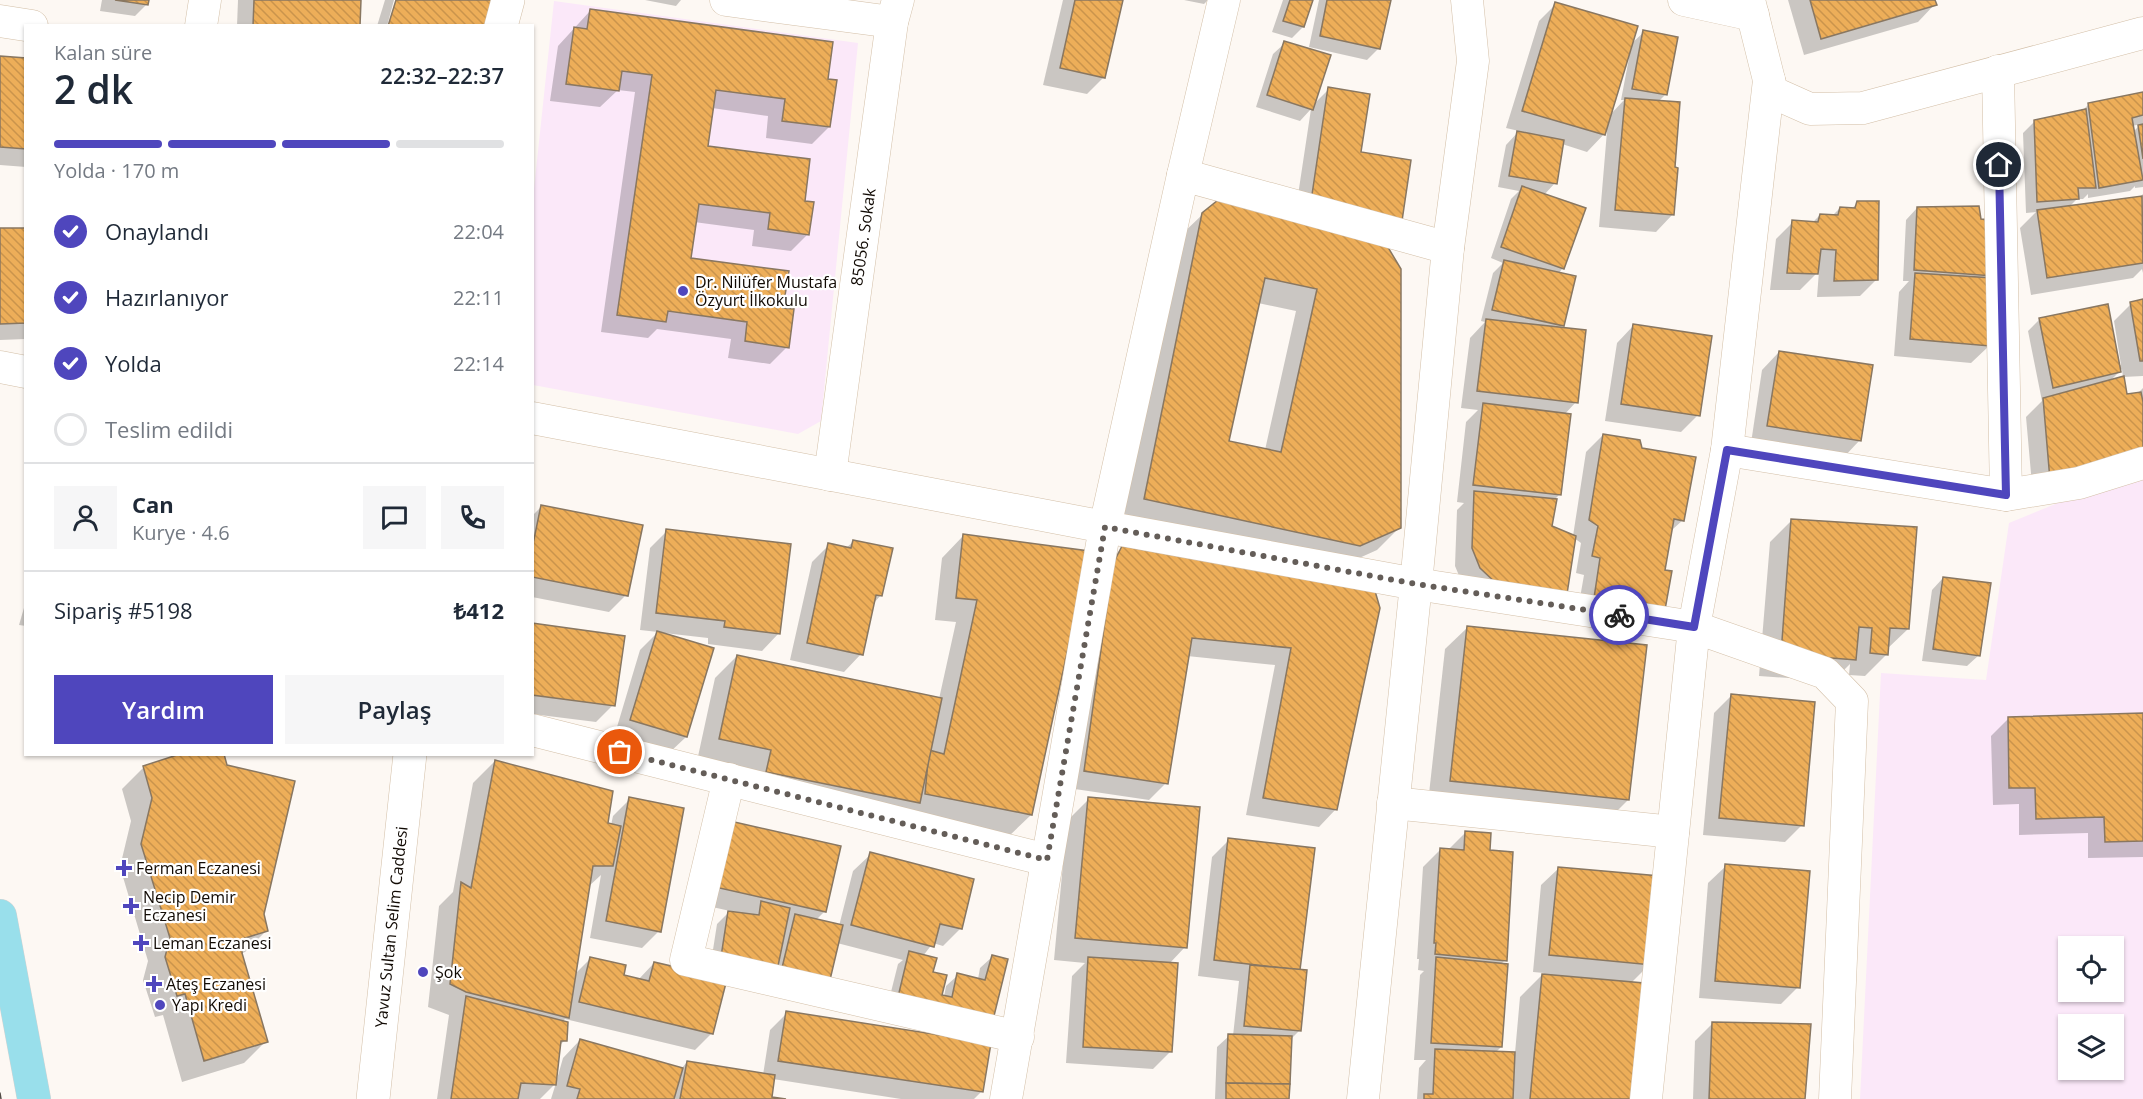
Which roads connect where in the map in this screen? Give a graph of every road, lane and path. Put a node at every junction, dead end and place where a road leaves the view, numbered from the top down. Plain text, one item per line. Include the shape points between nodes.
1 (205, 0) edge
2 (508, 0) edge
3 (726, 0) edge
4 (1224, 0) edge
5 (1467, 0) edge
6 (1684, 0) edge
7 (1751, 8) edge
8 (895, 11) edge
9 (0, 21) edge
10 (201, 24) edge
11 (502, 24) edge
12 (24, 25) edge
13 (2143, 33) edge
14 (1998, 71) junction
15 (1769, 80) junction
16 (1183, 174) junction
17 (1448, 248) junction
18 (0, 367) edge
19 (24, 372) edge
20 (534, 418) edge
21 (1727, 450) junction
22 (2143, 463) edge
23 (830, 475) junction
24 (2006, 495) junction
25 (1105, 527) junction
26 (1416, 584) junction
27 (1694, 627) junction
28 (534, 730) edge
29 (410, 756) edge
30 (729, 779) junction
31 (1394, 803) junction
32 (1673, 832) junction
33 (1047, 860) junction
34 (0, 916) edge
35 (1018, 1037) junction
36 (1653, 1092) edge
37 (34, 1099) edge
38 (373, 1099) edge
39 (1006, 1099) edge
40 (1363, 1099) edge
41 (1835, 1099) edge

1 - 10 street
2 - 11 street
3 - 8 street
4 - 16 street
5 - 17 street via 1473,61
6 - 7 street
7 - 15 street
8 - 23 street, 85056. Sokak
9 - 12 street
13 - 14 street
14 - 15 street via 1863,108 1810,108 1772,92
14 - 24 street
15 - 21 street
16 - 17 street
16 - 25 street
17 - 26 street
18 - 19 street
20 - 23 street
21 - 24 street
21 - 27 street
22 - 24 street via 2079,483
23 - 25 street
25 - 26 street
25 - 33 street
26 - 27 street
26 - 31 street
27 - 32 street
27 - 41 street via 1825,673 1852,701
28 - 30 street
29 - 38 street, Yavuz Sultan Selim Caddesi
30 - 33 street
30 - 35 street via 686,960
31 - 32 street
31 - 40 street
32 - 36 street
33 - 35 street
34 - 37 main road
35 - 39 street

